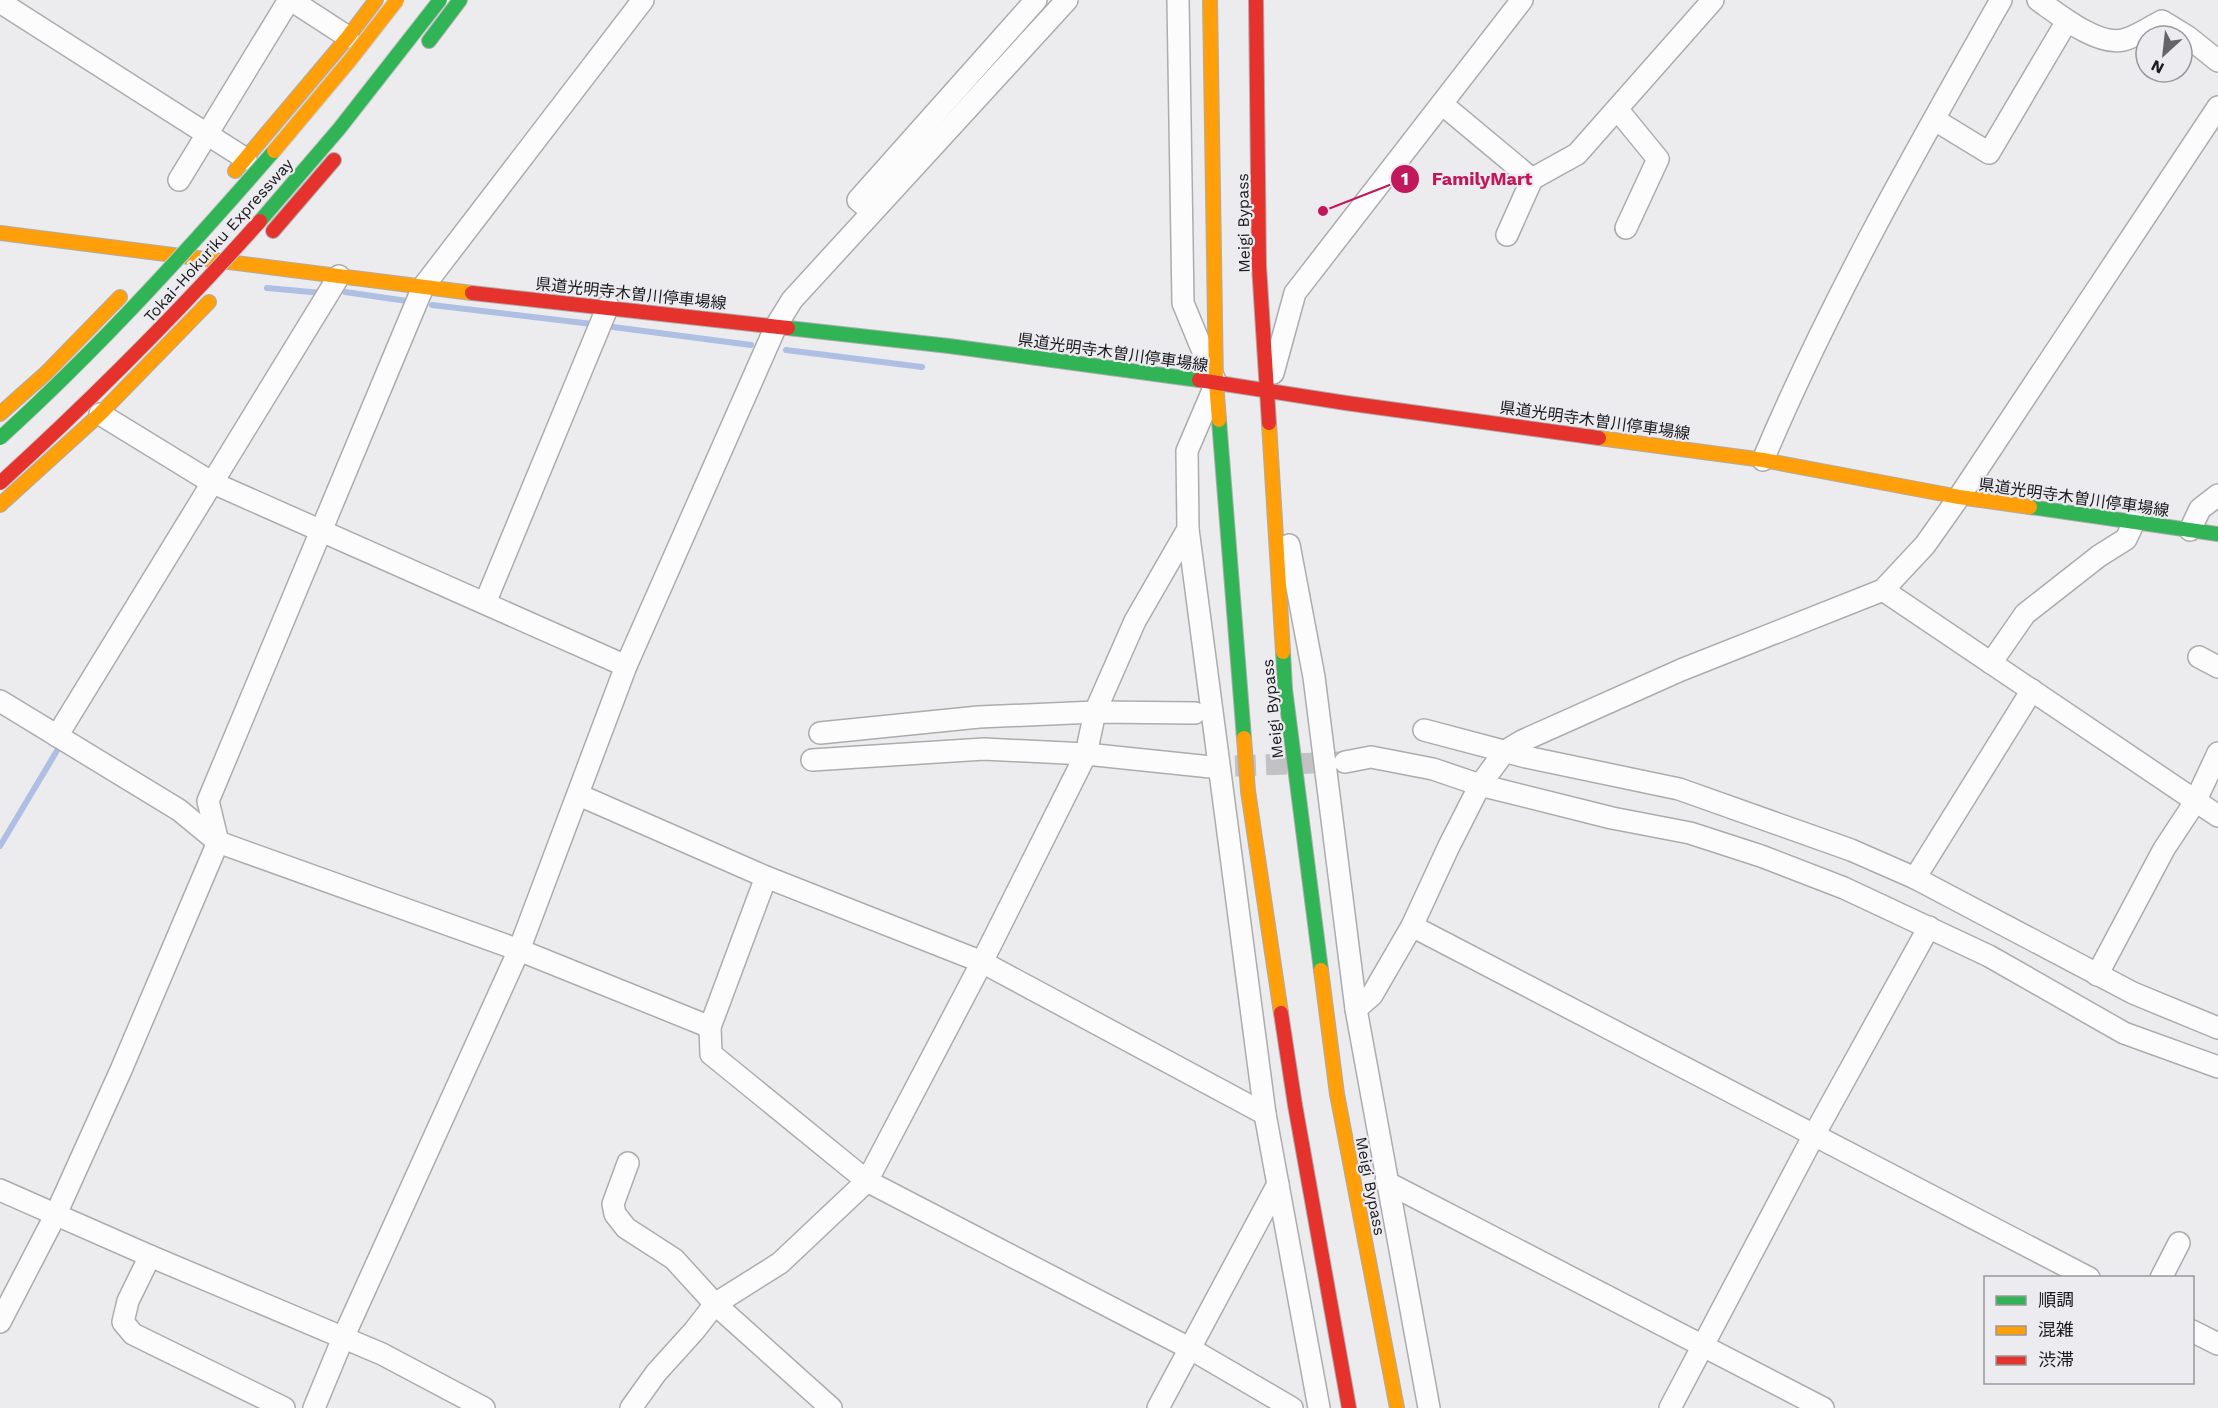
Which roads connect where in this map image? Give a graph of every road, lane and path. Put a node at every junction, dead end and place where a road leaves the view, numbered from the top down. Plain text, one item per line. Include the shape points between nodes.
1 (290, 0) edge
2 (376, 0) edge
3 (397, 0) edge
4 (440, 0) edge
5 (460, 0) edge
6 (643, 0) edge
7 (1036, 0) edge
8 (1067, 0) edge
9 (1178, 0) edge
10 (1210, 0) edge
11 (1256, 0) edge
12 (1522, 0) edge
13 (1713, 0) edge
14 (2001, 0) edge
15 (2038, 0) edge
16 (0, 2) edge
17 (2067, 21) junction
18 (348, 37) junction
19 (417, 56) dead end
20 (2218, 61) edge
21 (1442, 104) junction
22 (2218, 107) edge
23 (1617, 109) junction
24 (1935, 120) junction
25 (207, 133) junction
26 (339, 153) dead end
27 (246, 159) junction
28 (179, 180) dead end
29 (1532, 180) junction
30 (223, 185) dead end
31 (872, 212) junction
32 (1626, 228) dead end
33 (0, 233) edge
34 (1507, 235) dead end
35 (177, 237) dead end
36 (266, 239) dead end
37 (157, 258) junction
38 (248, 260) junction
39 (339, 276) junction
40 (423, 287) junction
41 (128, 289) dead end
42 (608, 306) junction
43 (776, 326) junction
44 (1216, 383) junction
45 (1267, 391) junction
46 (0, 414) edge
47 (100, 414) junction
48 (0, 438) edge
49 (1271, 450) junction
50 (1763, 460) junction
51 (212, 482) junction
52 (0, 483) edge
53 (2218, 495) edge
54 (1959, 496) junction
55 (0, 505) edge
56 (2134, 522) junction
57 (1188, 529) junction
58 (2190, 530) junction
59 (320, 531) junction
60 (2218, 534) edge
61 (1883, 590) junction
62 (484, 603) junction
63 (1991, 663) junction
64 (626, 666) junction
65 (2032, 690) junction
66 (0, 701) edge
67 (1095, 712) junction
68 (1195, 714) dead end
69 (1424, 730) dead end
70 (820, 733) dead end
71 (57, 736) junction
72 (1504, 751) junction
73 (2218, 753) edge
74 (1086, 754) junction
75 (812, 760) dead end
76 (1345, 762) tunnel mouth
77 (1211, 767) tunnel mouth
78 (1480, 785) junction
79 (579, 795) junction
80 (2195, 802) junction
81 (2218, 816) edge
82 (218, 842) junction
83 (766, 877) junction
84 (1915, 878) junction
85 (1412, 926) junction
86 (1929, 927) junction
87 (519, 950) junction
88 (982, 962) junction
89 (2097, 975) junction
90 (1356, 1010) junction
91 (710, 1028) junction
92 (2218, 1028) edge
93 (2218, 1067) edge
94 (1265, 1114) junction
95 (1814, 1135) junction
96 (628, 1163) dead end
97 (867, 1181) junction
98 (1386, 1182) junction
99 (1278, 1184) junction
100 (0, 1190) edge
101 (56, 1214) junction
102 (2179, 1243) dead end
103 (150, 1257) junction
104 (2085, 1276) edge
105 (2162, 1276) edge
106 (715, 1304) junction
107 (0, 1322) edge
108 (2194, 1332) edge
109 (343, 1338) junction
110 (2218, 1344) edge
111 (1703, 1345) junction
112 (1189, 1348) junction
113 (284, 1408) edge
114 (314, 1408) edge
115 (484, 1408) edge
116 (632, 1408) edge
117 (831, 1408) edge
118 (1158, 1408) edge
119 (1292, 1408) edge
120 (1319, 1408) edge
121 (1349, 1408) edge
122 (1397, 1408) edge
123 (1429, 1408) edge
124 (1670, 1408) edge
125 (1823, 1408) edge

1 - 18 street
1 - 25 street
2 - 18 main road
3 - 48 main road, Tokai-Hokuriku Expressway, bridge via 263,165 153,287
4 - 52 main road, Tokai-Hokuriku Expressway, bridge via 290,187 177,312
5 - 19 main road
6 - 40 street
7 - 31 street via 858,200
8 - 31 street
9 - 44 street via 1184,303
10 - 44 main road, Meigi Bypass
11 - 45 main road, Meigi Bypass via 1259,266
12 - 21 street
13 - 23 street
14 - 24 street
15 - 17 street
16 - 25 street
17 - 20 street via 2097,37 2122,40 2162,21
17 - 24 street via 1989,153
18 - 27 main road
21 - 29 street
21 - 45 street via 1295,293
22 - 54 street
23 - 29 street via 1577,154
23 - 32 street via 1658,159
24 - 50 street via 1796,382
25 - 27 street
25 - 28 street
26 - 36 main road
27 - 30 main road
29 - 34 street
31 - 43 street via 792,300
33 - 37 main road, 県道光明寺木曽川停車場線
35 - 37 main road
37 - 38 main road, 県道光明寺木曽川停車場線
38 - 39 main road, 県道光明寺木曽川停車場線
38 - 47 main road
39 - 40 main road, 県道光明寺木曽川停車場線
39 - 51 street
40 - 42 main road, 県道光明寺木曽川停車場線
40 - 59 street
41 - 46 main road
42 - 43 main road, 県道光明寺木曽川停車場線
42 - 62 street
43 - 44 main road, 県道光明寺木曽川停車場線
43 - 64 street
44 - 45 main road, 県道光明寺木曽川停車場線
44 - 57 street via 1187,451
44 - 121 main road, Meigi Bypass via 1248,791 1294,1105
45 - 49 main road, Meigi Bypass
45 - 50 main road, 県道光明寺木曽川停車場線
47 - 51 street
47 - 55 main road
49 - 90 street via 1314,677
49 - 122 main road, Meigi Bypass via 1285,689 1337,1094
50 - 54 main road, 県道光明寺木曽川停車場線
51 - 59 street
51 - 71 street
53 - 58 street via 2200,509
54 - 56 main road, 県道光明寺木曽川停車場線
54 - 61 street via 1925,545
56 - 58 main road, 県道光明寺木曽川停車場線
56 - 63 street via 2126,539 2025,614
57 - 67 street via 1135,621
57 - 94 street
58 - 60 main road, 県道光明寺木曽川停車場線
59 - 62 street
59 - 82 street via 208,801
61 - 63 street
61 - 72 street via 1681,670
62 - 64 street
63 - 65 street
64 - 79 street
65 - 80 street
65 - 84 street
66 - 71 street
67 - 68 street
67 - 70 street via 979,717
67 - 74 street
69 - 72 street
71 - 82 street via 179,810
72 - 78 street
72 - 84 street via 1679,789 1851,850
73 - 80 street
74 - 75 street via 984,749
74 - 77 street
74 - 88 street
76 - 78 street via 1371,757 1433,769
78 - 85 street
78 - 86 street via 1690,833 1844,888
79 - 83 street
79 - 87 street
80 - 81 street
80 - 89 street via 2164,849
82 - 87 street
82 - 101 street
83 - 88 street
83 - 91 street
84 - 89 street
85 - 90 street via 1372,994
85 - 95 street
86 - 93 street via 1989,956 2124,1033
86 - 95 street
87 - 91 street
87 - 109 street
88 - 94 street
88 - 97 street
89 - 92 street
90 - 98 street
91 - 97 street via 711,1054
94 - 99 street
95 - 104 street
95 - 111 street
96 - 106 street via 613,1204 615,1214 626,1228 674,1259
97 - 106 street via 780,1263
97 - 112 street
98 - 111 street
98 - 123 street
99 - 112 street
99 - 120 street
100 - 101 street
101 - 103 street
101 - 107 street
102 - 105 street
103 - 109 street
103 - 113 street via 128,1301 123,1323 133,1334
106 - 116 street via 656,1373
106 - 117 street
108 - 110 street
109 - 114 street
109 - 115 street via 382,1354
111 - 124 street
111 - 125 street
112 - 118 street
112 - 119 street

